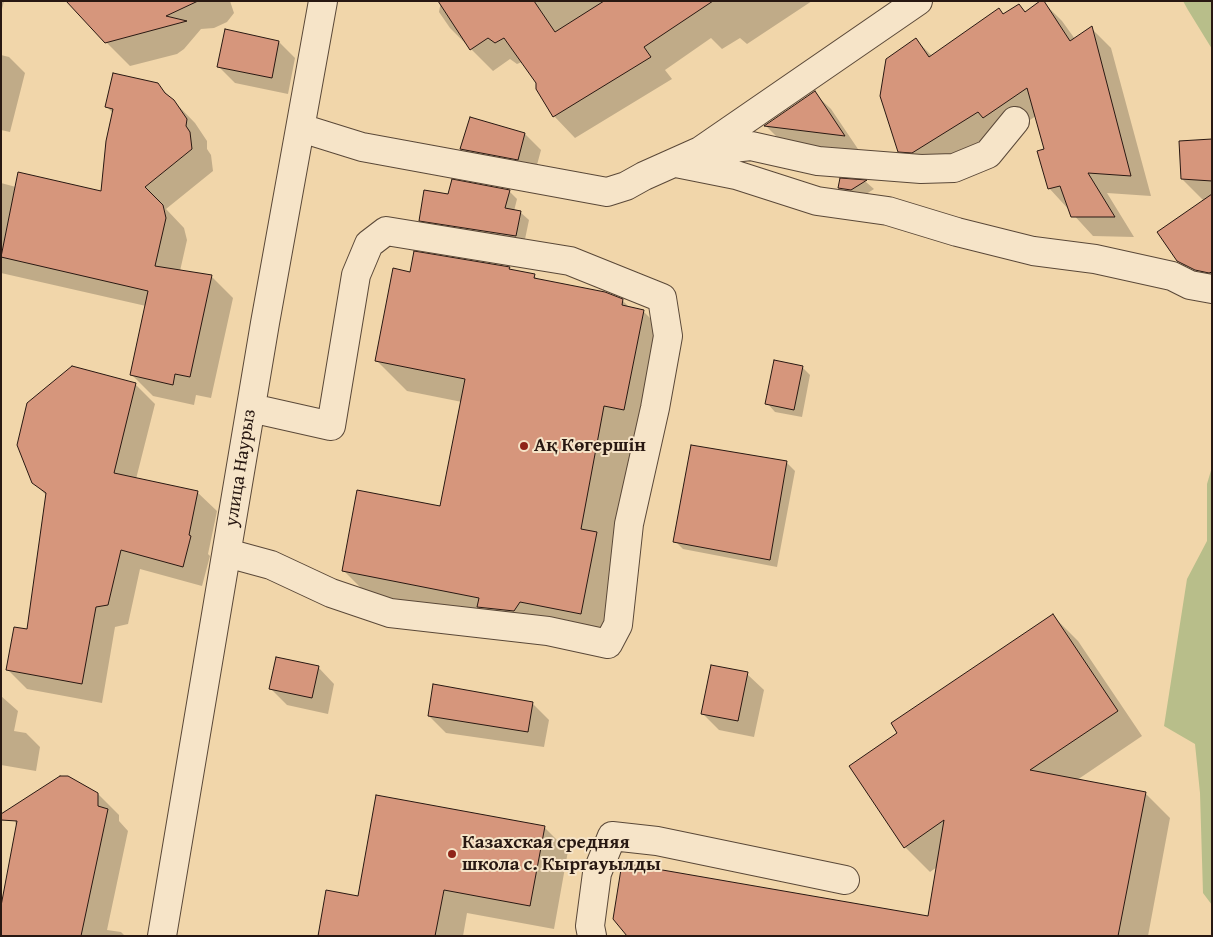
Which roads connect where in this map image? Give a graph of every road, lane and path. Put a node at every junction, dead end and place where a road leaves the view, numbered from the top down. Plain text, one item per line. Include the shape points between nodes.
1 (323, 1) edge
2 (918, 1) edge
3 (1015, 121) dead end
4 (301, 128) junction
5 (688, 157) junction
6 (1212, 289) edge
7 (251, 408) junction
8 (227, 553) junction
9 (845, 880) dead end
10 (162, 936) edge
11 (592, 936) edge

1 - 4 street, улица Наурыз
2 - 5 street
3 - 5 street via 988,154 954,168 921,169 818,161 751,146
4 - 5 street via 362,147 607,192
4 - 7 street, улица Наурыз
5 - 6 street via 817,201 888,211 1033,251 1096,259 1172,276 1190,285
7 - 8 street, улица Наурыз
7 - 8 street via 330,426 356,275 369,244 386,231 570,261 662,298 668,336 629,524 618,625 608,644 548,631 390,613 331,593 272,565
8 - 10 street, улица Наурыз
9 - 11 street via 657,841 612,836 597,873 590,926

